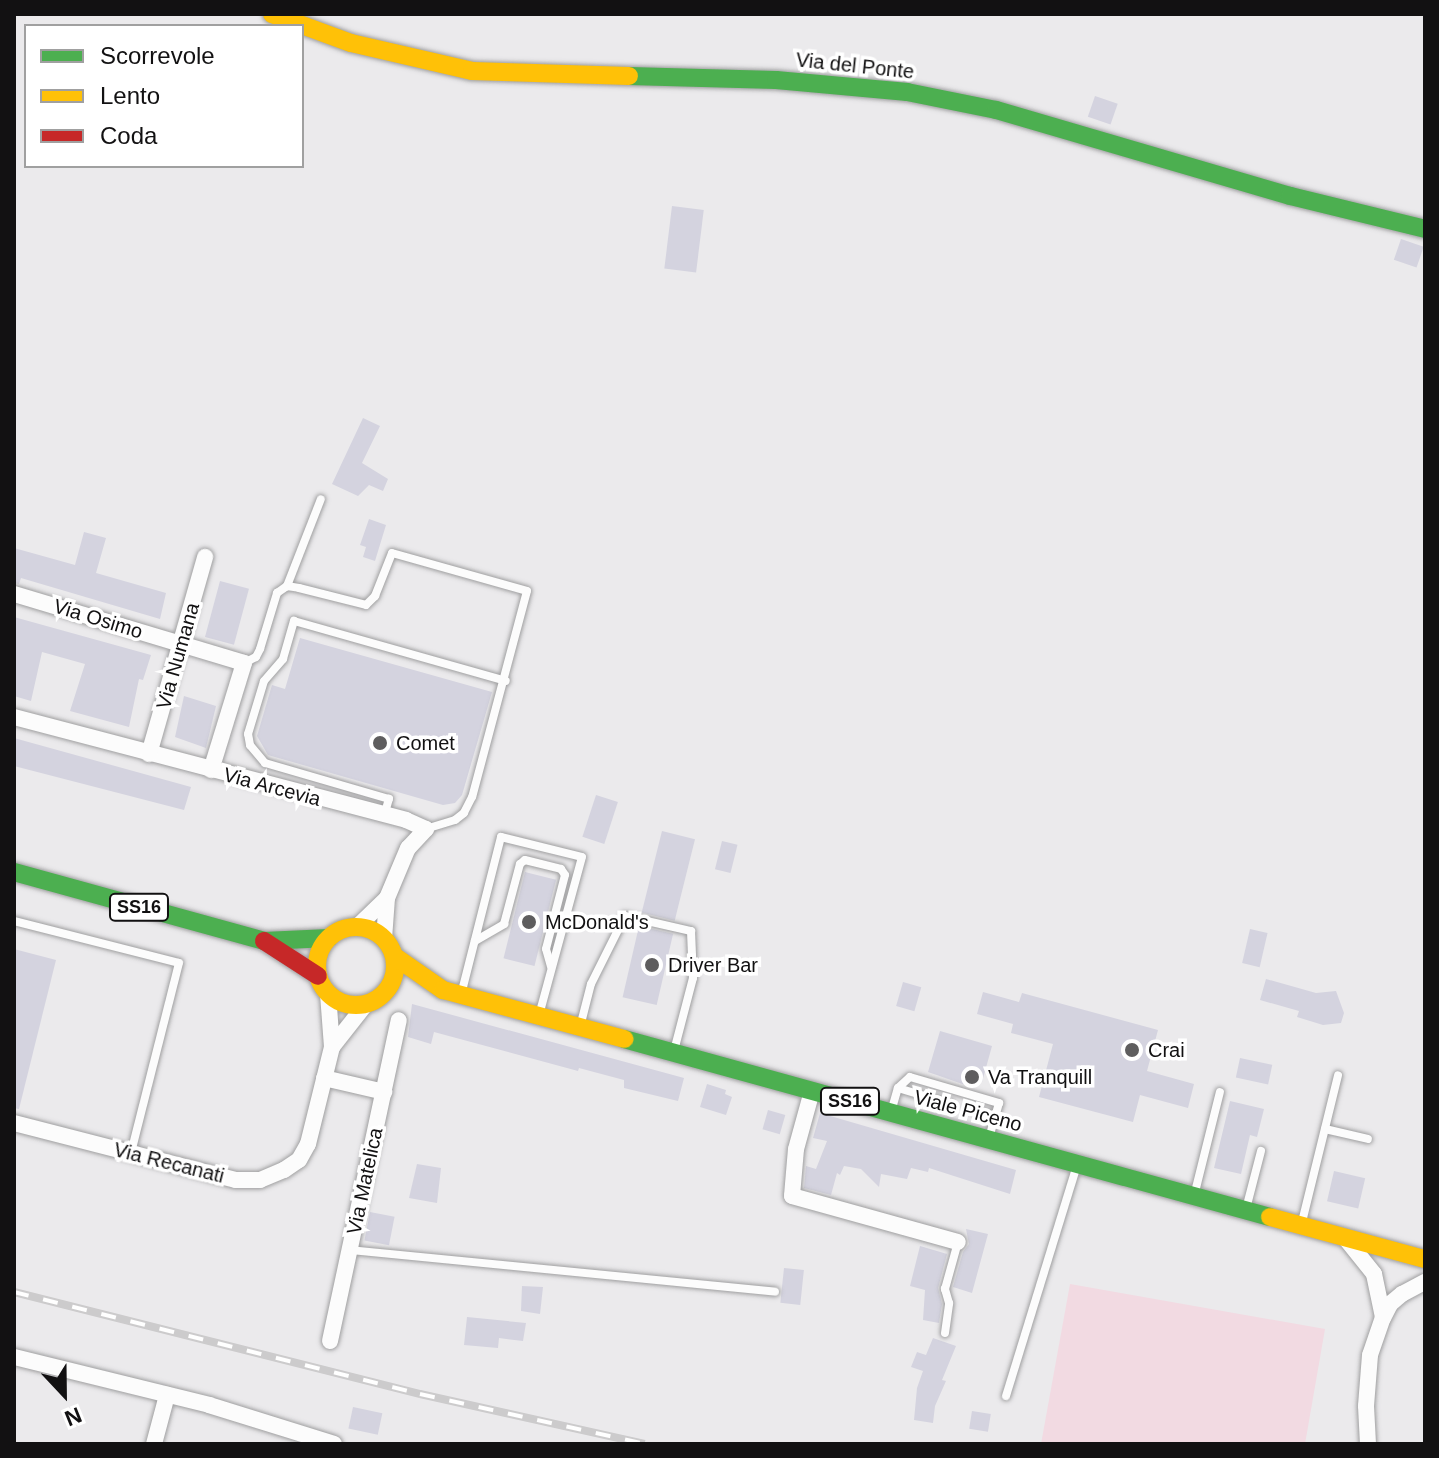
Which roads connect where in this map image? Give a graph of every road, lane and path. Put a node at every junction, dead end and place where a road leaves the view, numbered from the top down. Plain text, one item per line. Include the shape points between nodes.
1 (272, 14) edge
2 (299, 24) edge
3 (304, 26) edge
4 (1425, 229) edge
5 (321, 499) dead end
6 (205, 557) dead end
7 (287, 586) junction
8 (14, 594) edge
9 (182, 644) junction
10 (244, 663) junction
11 (506, 681) junction
12 (14, 717) edge
13 (149, 754) junction
14 (211, 770) junction
15 (389, 818) junction
16 (426, 829) junction
17 (408, 848) junction
18 (17, 876) edge
19 (387, 898) junction
20 (14, 921) edge
21 (357, 927) junction
22 (329, 938) junction
23 (384, 939) junction
24 (264, 941) junction
25 (475, 941) junction
26 (394, 956) junction
27 (551, 967) junction
28 (318, 976) junction
29 (452, 992) junction
30 (328, 994) junction
31 (384, 994) junction
32 (366, 1004) junction
33 (539, 1016) junction
34 (399, 1020) dead end
35 (580, 1027) junction
36 (332, 1047) junction
37 (674, 1053) junction
38 (1338, 1075) dead end
39 (324, 1078) junction
40 (898, 1088) junction
41 (812, 1091) junction
42 (384, 1092) junction
43 (1220, 1092) dead end
44 (951, 1104) dead end
45 (968, 1108) dead end
46 (891, 1112) junction
47 (995, 1116) junction
48 (14, 1123) edge
49 (1325, 1129) junction
50 (989, 1139) junction
51 (1368, 1139) dead end
52 (1261, 1151) dead end
53 (131, 1153) junction
54 (1077, 1163) junction
55 (1194, 1195) junction
56 (1246, 1209) junction
57 (1301, 1224) junction
58 (1343, 1235) junction
59 (958, 1242) joint
60 (350, 1250) junction
61 (1425, 1259) edge
62 (1425, 1282) edge
63 (775, 1292) dead end
64 (1383, 1318) junction
65 (945, 1333) dead end
66 (330, 1341) dead end
67 (14, 1357) edge
68 (167, 1395) junction
69 (1006, 1396) dead end
70 (154, 1444) edge
71 (334, 1444) edge
72 (1368, 1444) edge

1 - 2 main road, Via del Ponte
3 - 4 main road, Via del Ponte via 351,43 472,71 776,80 907,92 996,110 1290,196
5 - 7 lane
6 - 9 street, Via Numana
7 - 10 lane via 277,593 256,657
7 - 11 lane via 366,605 375,596 392,553 527,591
8 - 9 street, Via Osimo
9 - 10 street, Via Osimo
9 - 13 street, Via Numana
10 - 14 street
11 - 15 lane via 294,621 283,659 264,681 248,734 250,745 265,763 389,799
11 - 16 lane via 464,813
12 - 13 street, Via Arcevia
13 - 14 street, Via Arcevia
14 - 15 street, Via Arcevia
15 - 16 street, Via Arcevia
15 - 17 street via 403,831
16 - 17 street
17 - 19 street
18 - 24 main road, SS16
19 - 21 street
19 - 23 street
20 - 53 lane via 179,963
21 - 22 main road, SS16
21 - 23 main road
22 - 24 main road, SS16
22 - 28 main road via 319,956
23 - 26 main road, Viale Piceno / SS16
24 - 28 main road, SS16
25 - 27 lane via 504,924 520,864 525,860 561,869 565,875 546,949
25 - 27 lane via 501,837 582,857
25 - 29 lane
26 - 29 main road, Viale Piceno / SS16
26 - 31 main road via 394,976
27 - 33 lane
28 - 30 main road, SS16
29 - 31 main road, Viale Piceno / SS16
29 - 33 main road, Viale Piceno / SS16
30 - 32 main road via 346,1004
30 - 36 street, Via Recanati
31 - 32 main road, Viale Piceno / SS16
32 - 36 street, Via Recanati
33 - 35 main road, Viale Piceno / SS16
34 - 42 street, Via Matelica
35 - 37 main road, Viale Piceno / SS16
35 - 37 lane via 591,984 625,916 691,931 693,978
36 - 39 street, Via Recanati
37 - 41 main road, Viale Piceno / SS16
38 - 49 lane
39 - 42 street
39 - 53 street, Via Recanati via 299,1160 260,1180 236,1180
40 - 44 lane
40 - 46 lane
40 - 47 lane via 910,1077 999,1103
41 - 46 main road, Viale Piceno / SS16
41 - 59 street via 796,1149 792,1196
42 - 60 street, Via Matelica
43 - 55 lane
45 - 47 lane
46 - 50 main road, Viale Piceno / SS16
47 - 50 lane
48 - 53 street, Via Recanati
49 - 51 lane
49 - 57 lane
50 - 54 main road, Viale Piceno / SS16
52 - 56 lane
54 - 55 main road, Viale Piceno / SS16
54 - 69 lane
55 - 56 main road, Viale Piceno / SS16
56 - 57 main road, Viale Piceno / SS16
57 - 58 main road, Viale Piceno / SS16
58 - 61 main road, Viale Piceno / SS16
58 - 64 street via 1374,1274
59 - 65 lane via 945,1289
60 - 63 lane
60 - 66 street, Via Matelica
62 - 64 street via 1390,1304
64 - 72 street via 1370,1355
67 - 68 street
68 - 70 street
68 - 71 street

